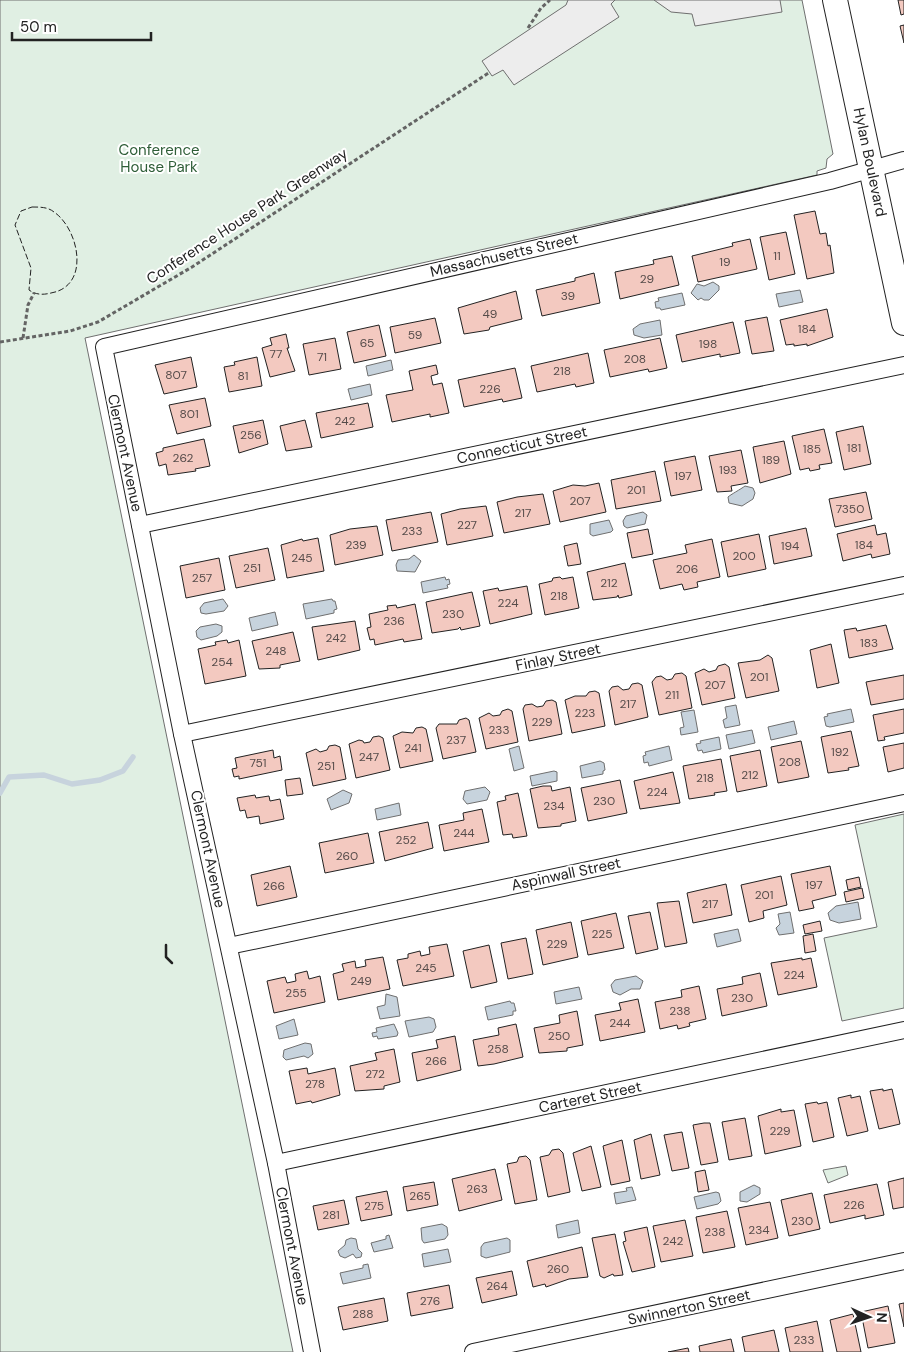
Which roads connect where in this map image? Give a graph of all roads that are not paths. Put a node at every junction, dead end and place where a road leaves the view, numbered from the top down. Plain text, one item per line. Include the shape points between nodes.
1 (835, 0) edge
2 (904, 160) edge
3 (872, 170) junction
4 (904, 324) edge
5 (104, 347) joint
6 (904, 365) edge
7 (140, 525) junction
8 (904, 585) edge
9 (182, 734) junction
10 (904, 803) edge
11 (229, 946) junction
12 (904, 1030) edge
13 (276, 1163) junction
14 (904, 1261) edge
15 (312, 1352) edge
16 (474, 1352) edge

1 - 3 street, Hylan Boulevard
2 - 3 street, Massachusetts Street
3 - 4 street, Hylan Boulevard
3 - 5 street, Massachusetts Street
5 - 7 street, Clermont Avenue
6 - 7 street, Connecticut Street
7 - 9 street, Clermont Avenue
8 - 9 street, Finlay Street
9 - 11 street, Clermont Avenue
10 - 11 street, Aspinwall Street
11 - 13 street, Clermont Avenue
12 - 13 street, Carteret Street
13 - 15 street, Clermont Avenue
14 - 16 street, Swinnerton Street

